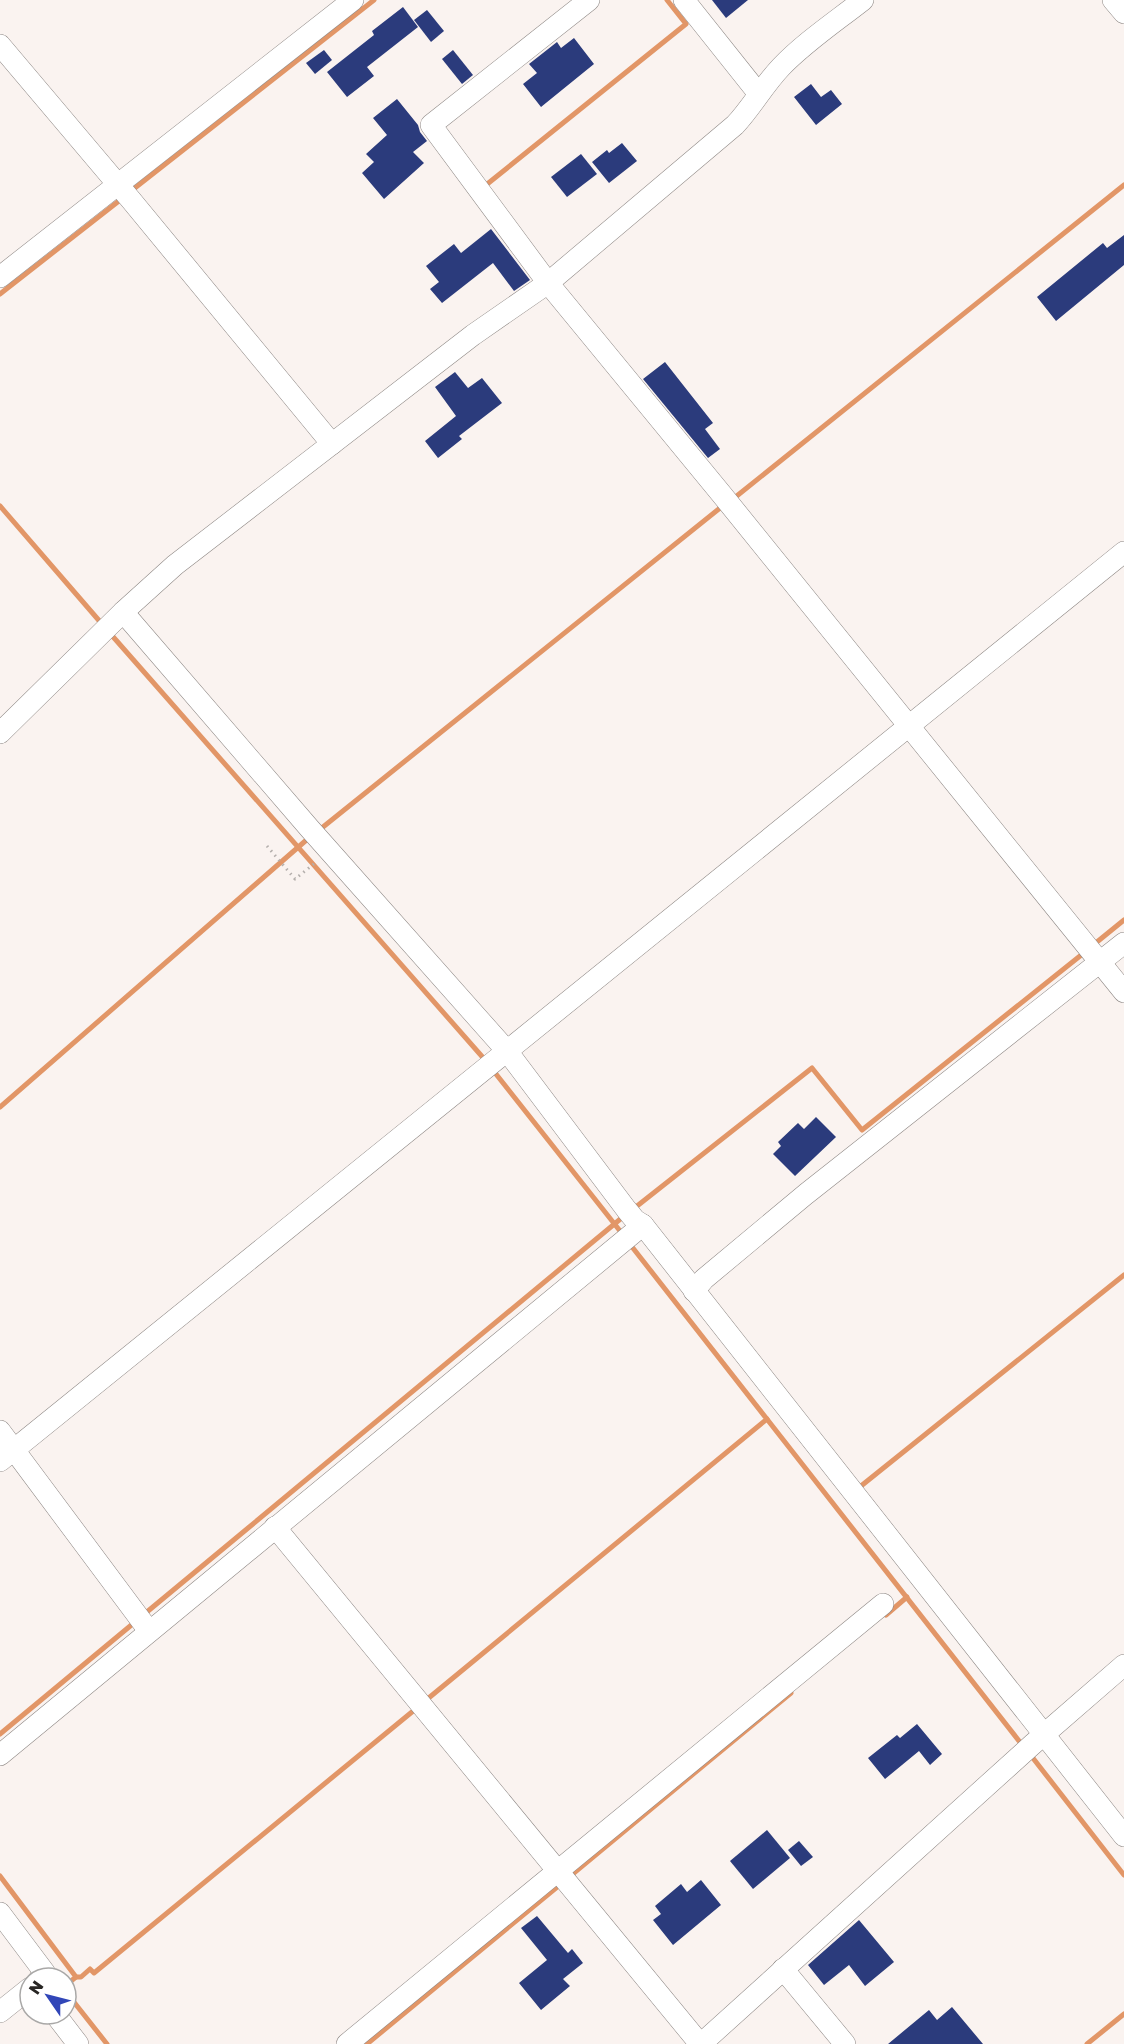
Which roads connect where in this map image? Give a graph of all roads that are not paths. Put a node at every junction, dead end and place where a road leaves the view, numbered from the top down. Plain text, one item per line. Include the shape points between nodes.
1 (353, 0) edge
2 (589, 0) edge
3 (684, 0) edge
4 (863, 0) edge
5 (1113, 0) edge
6 (1124, 13) edge
7 (0, 45) edge
8 (758, 93) junction
9 (123, 191) junction
10 (0, 277) edge
11 (548, 283) junction
12 (332, 444) junction
13 (1124, 552) edge
14 (113, 623) junction
15 (909, 726) junction
16 (0, 733) edge
17 (1124, 943) edge
18 (1093, 953) junction
19 (1124, 992) edge
20 (495, 1061) junction
21 (631, 1226) junction
22 (694, 1291) junction
23 (0, 1431) edge
24 (7, 1456) edge
25 (275, 1527) junction
26 (883, 1604) dead end
27 (142, 1623) junction
28 (1124, 1665) edge
29 (1033, 1744) junction
30 (0, 1755) edge
31 (1124, 1836) edge
32 (562, 1878) junction
33 (0, 1913) edge
34 (40, 1966) edge
35 (783, 1969) junction
36 (18, 1998) edge
37 (0, 2012) edge
38 (64, 2026) edge
39 (78, 2044) edge
40 (347, 2044) edge
41 (700, 2044) edge
42 (845, 2044) edge

1 - 9 street
2 - 11 street via 431,125
3 - 8 street
4 - 8 street via 797,52
5 - 6 street
7 - 9 street
8 - 11 street via 750,110 735,125
9 - 10 street
9 - 12 street
11 - 12 street via 473,335
11 - 15 street
12 - 14 street via 175,566
13 - 15 street
14 - 16 street
14 - 20 street via 314,833
15 - 18 street
15 - 20 street
17 - 18 street
18 - 19 street
18 - 22 street
20 - 21 street
20 - 24 street
21 - 22 street
21 - 25 street
22 - 29 street via 854,1491
23 - 24 street
24 - 27 street
25 - 27 street
25 - 32 street
26 - 32 street
27 - 30 street
28 - 29 street
29 - 31 street
29 - 35 street
32 - 40 street
32 - 41 street
33 - 34 street
35 - 41 street
35 - 42 street
36 - 37 street
38 - 39 street

